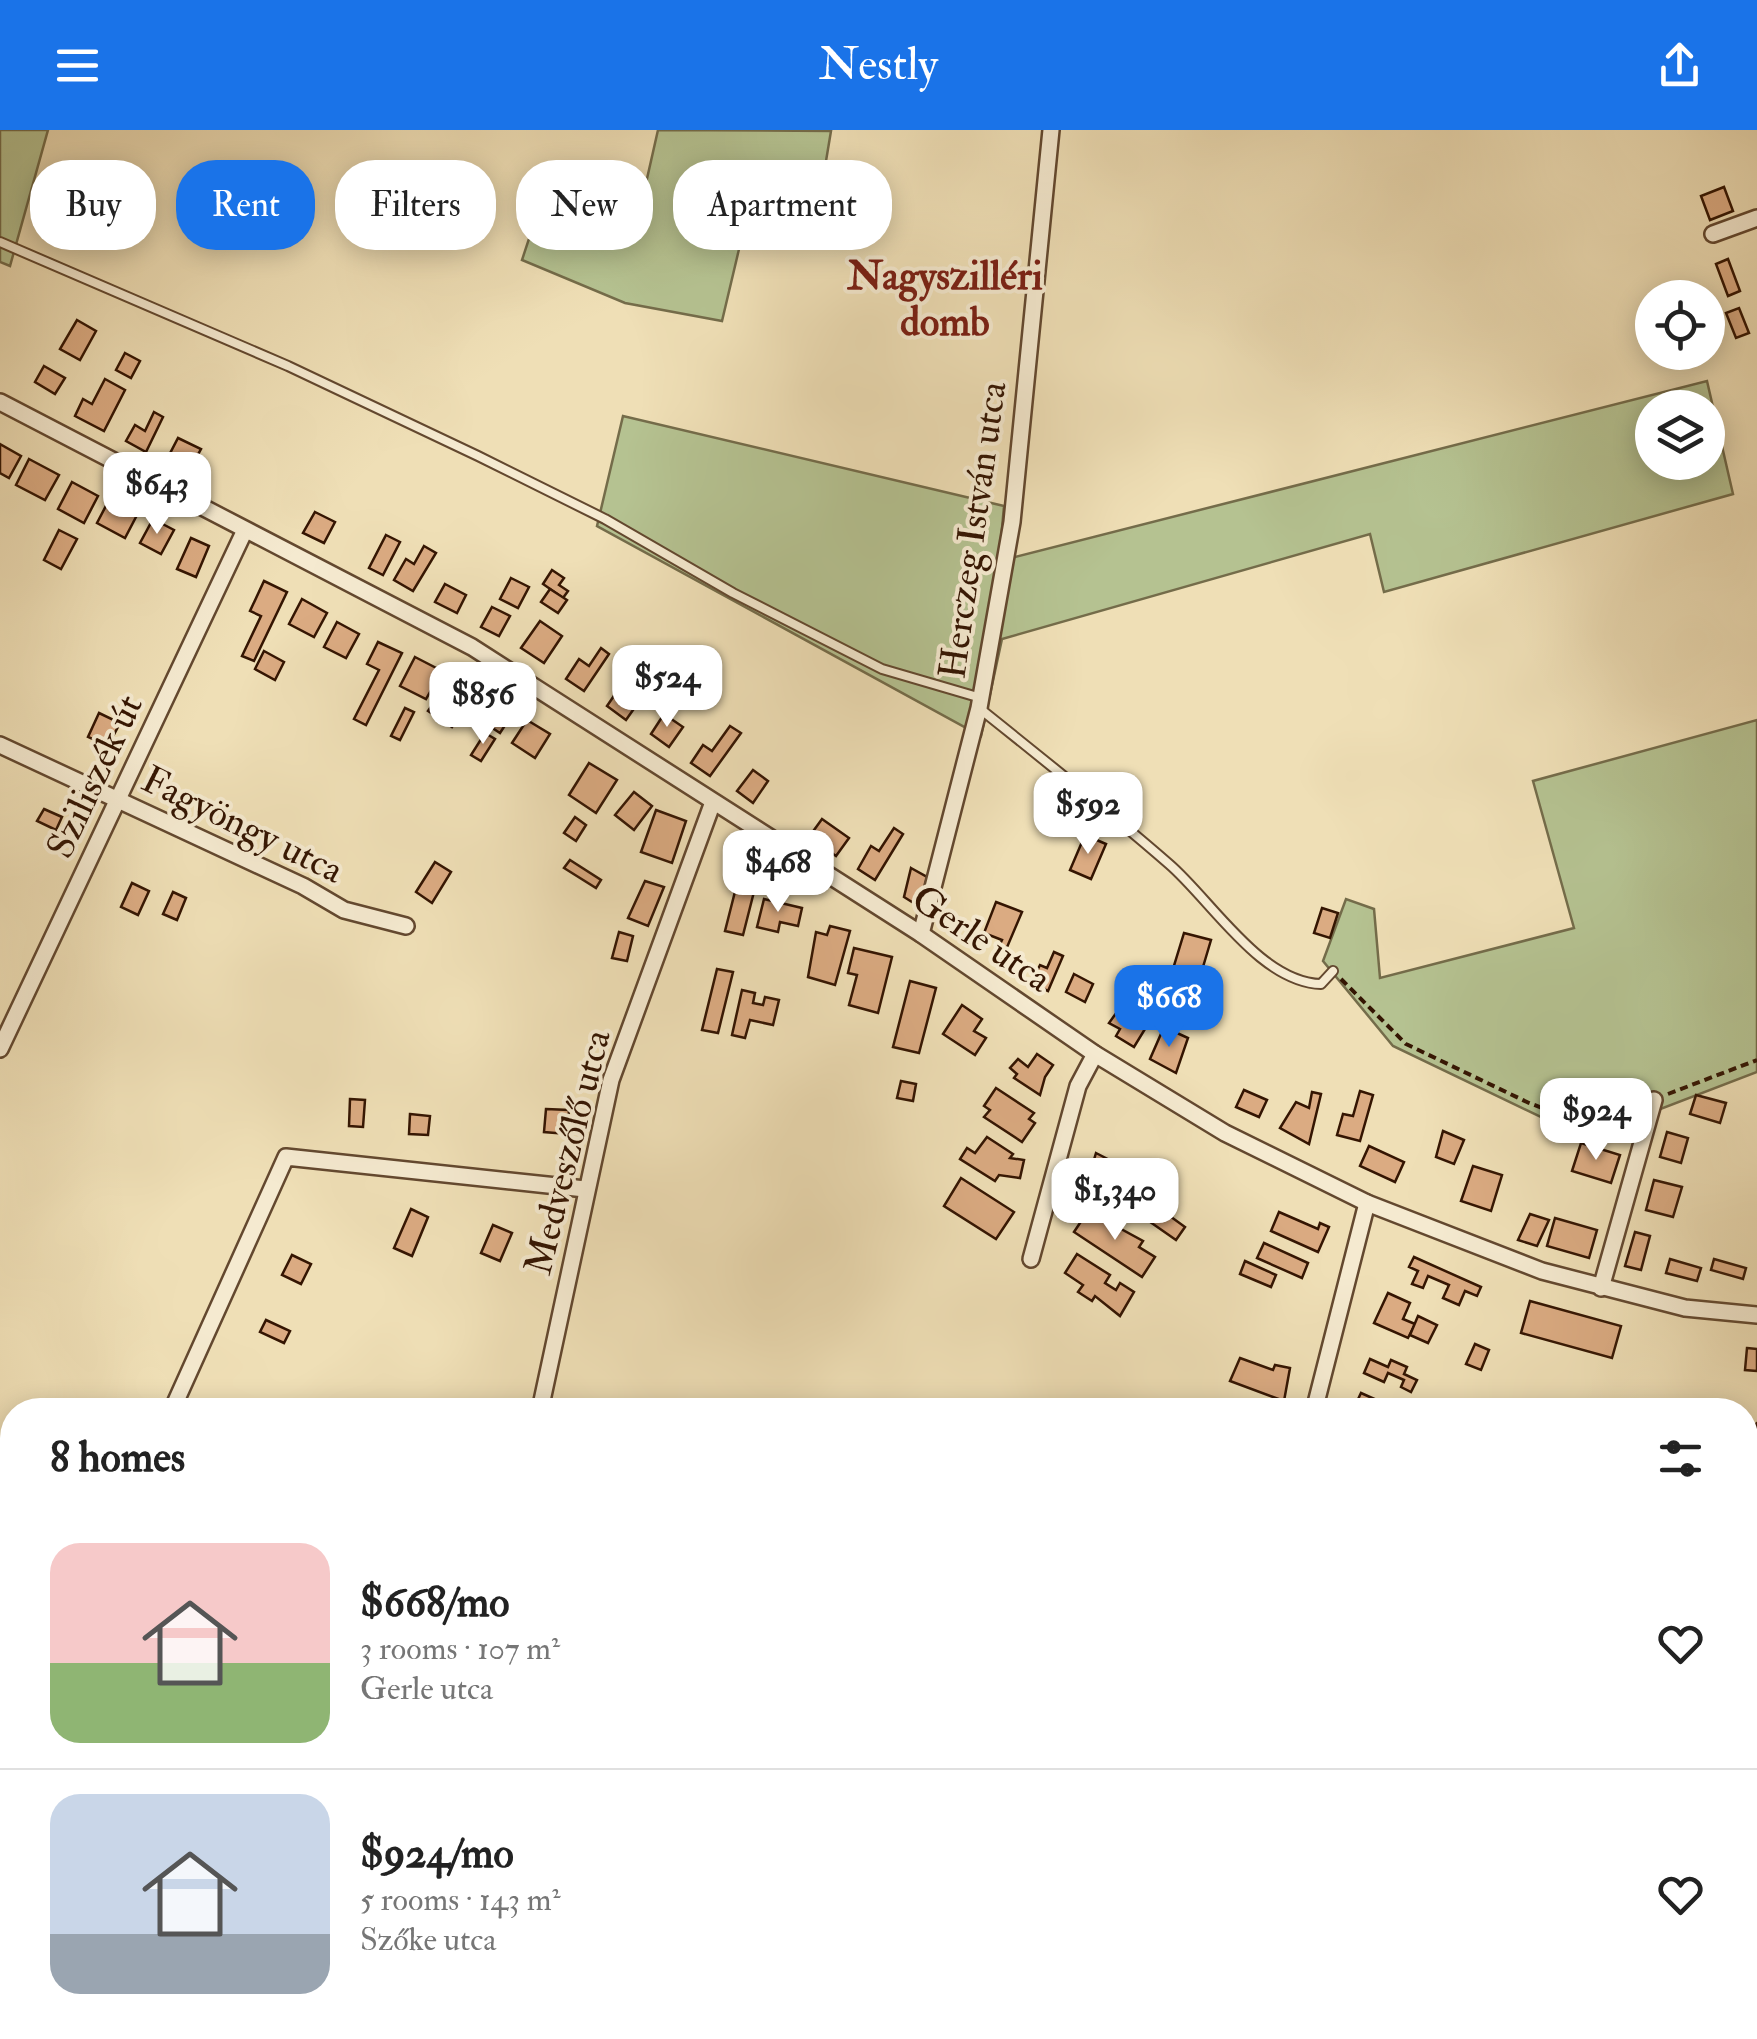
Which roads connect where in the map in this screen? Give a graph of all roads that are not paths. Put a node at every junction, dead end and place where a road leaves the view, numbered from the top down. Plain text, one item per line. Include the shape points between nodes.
1 (1051, 130) edge
2 (1757, 218) edge
3 (1712, 234) dead end
4 (0, 242) edge
5 (0, 402) edge
6 (244, 530) junction
7 (980, 703) junction
8 (0, 745) edge
9 (119, 800) junction
10 (713, 802) junction
11 (406, 926) dead end
12 (920, 934) junction
13 (1333, 971) road end
14 (0, 1049) edge
15 (1094, 1054) junction
16 (1654, 1100) road end
17 (585, 1189) junction
18 (1367, 1203) junction
19 (1031, 1259) dead end
20 (1601, 1288) junction
21 (1757, 1314) edge
22 (177, 1398) edge
23 (542, 1398) edge
24 (1317, 1398) edge

1 - 7 street, Herczeg István utca via 1012,522
2 - 3 street
4 - 7 lane via 478,456 882,669
5 - 6 street, Gerle utca
6 - 9 street, Sziliszék út
6 - 10 street, Gerle utca via 472,647
7 - 12 street, Herczeg István utca
7 - 13 lane via 1174,868 1241,940 1304,984 1321,984
8 - 9 street, Fagyöngy utca
9 - 11 street, Fagyöngy utca via 344,910
9 - 14 street, Sziliszék út
10 - 12 street, Gerle utca
10 - 17 street, Medveszőlő utca via 611,1080
12 - 15 street, Gerle utca
15 - 18 street, Gerle utca via 1226,1133
15 - 19 street via 1078,1086
16 - 20 street
17 - 22 street via 286,1157
17 - 23 street, Medveszőlő utca
18 - 20 street, Gerle utca
18 - 24 street
20 - 21 street, Gerle utca via 1685,1308

